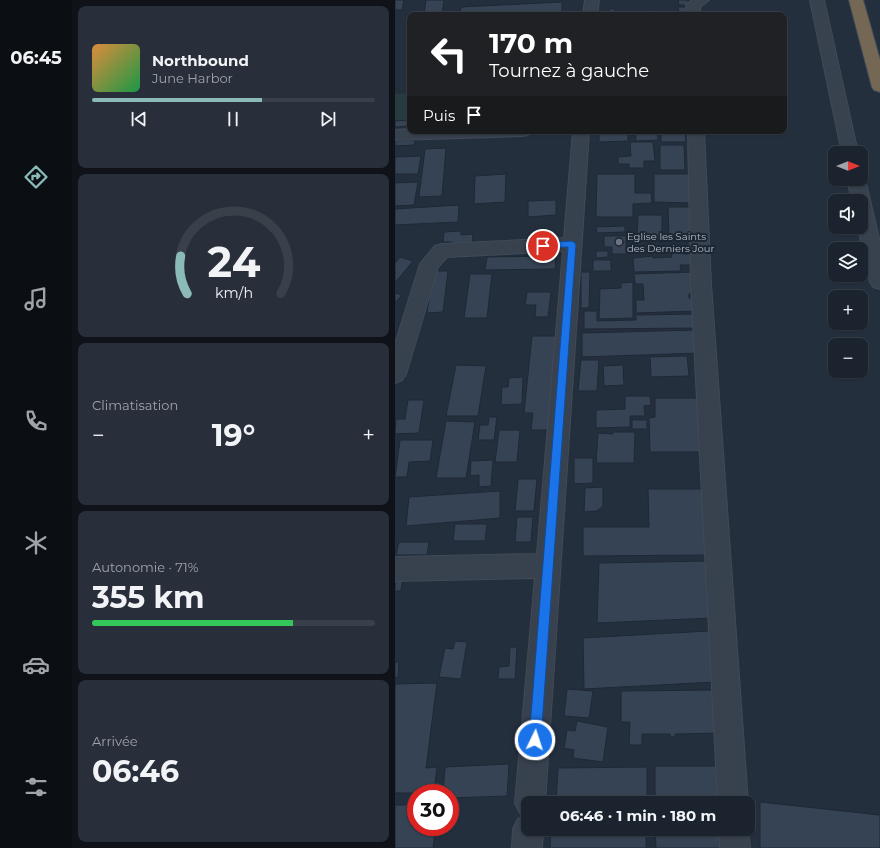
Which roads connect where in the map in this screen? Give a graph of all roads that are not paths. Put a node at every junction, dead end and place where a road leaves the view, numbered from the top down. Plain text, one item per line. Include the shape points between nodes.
1 (592, 0) edge
2 (702, 0) edge
3 (817, 0) edge
4 (856, 0) edge
5 (591, 12) edge
6 (694, 12) edge
7 (880, 87) edge
8 (413, 134) edge
9 (581, 134) edge
10 (697, 134) edge
11 (395, 135) edge
12 (848, 146) edge
13 (868, 231) edge
14 (572, 244) junction
15 (880, 282) edge
16 (395, 374) edge
17 (547, 566) junction
18 (395, 569) edge
19 (531, 796) edge
20 (733, 796) edge
21 (528, 836) edge
22 (734, 836) edge
23 (527, 848) edge
24 (735, 848) edge

1 - 5 street
2 - 6 street via 693,5
3 - 12 street
4 - 7 highway
8 - 11 street
9 - 14 street
10 - 20 street via 702,292
13 - 15 street
14 - 16 street via 442,251 429,264
14 - 17 street
17 - 18 street
17 - 19 street
21 - 23 street
22 - 24 street

